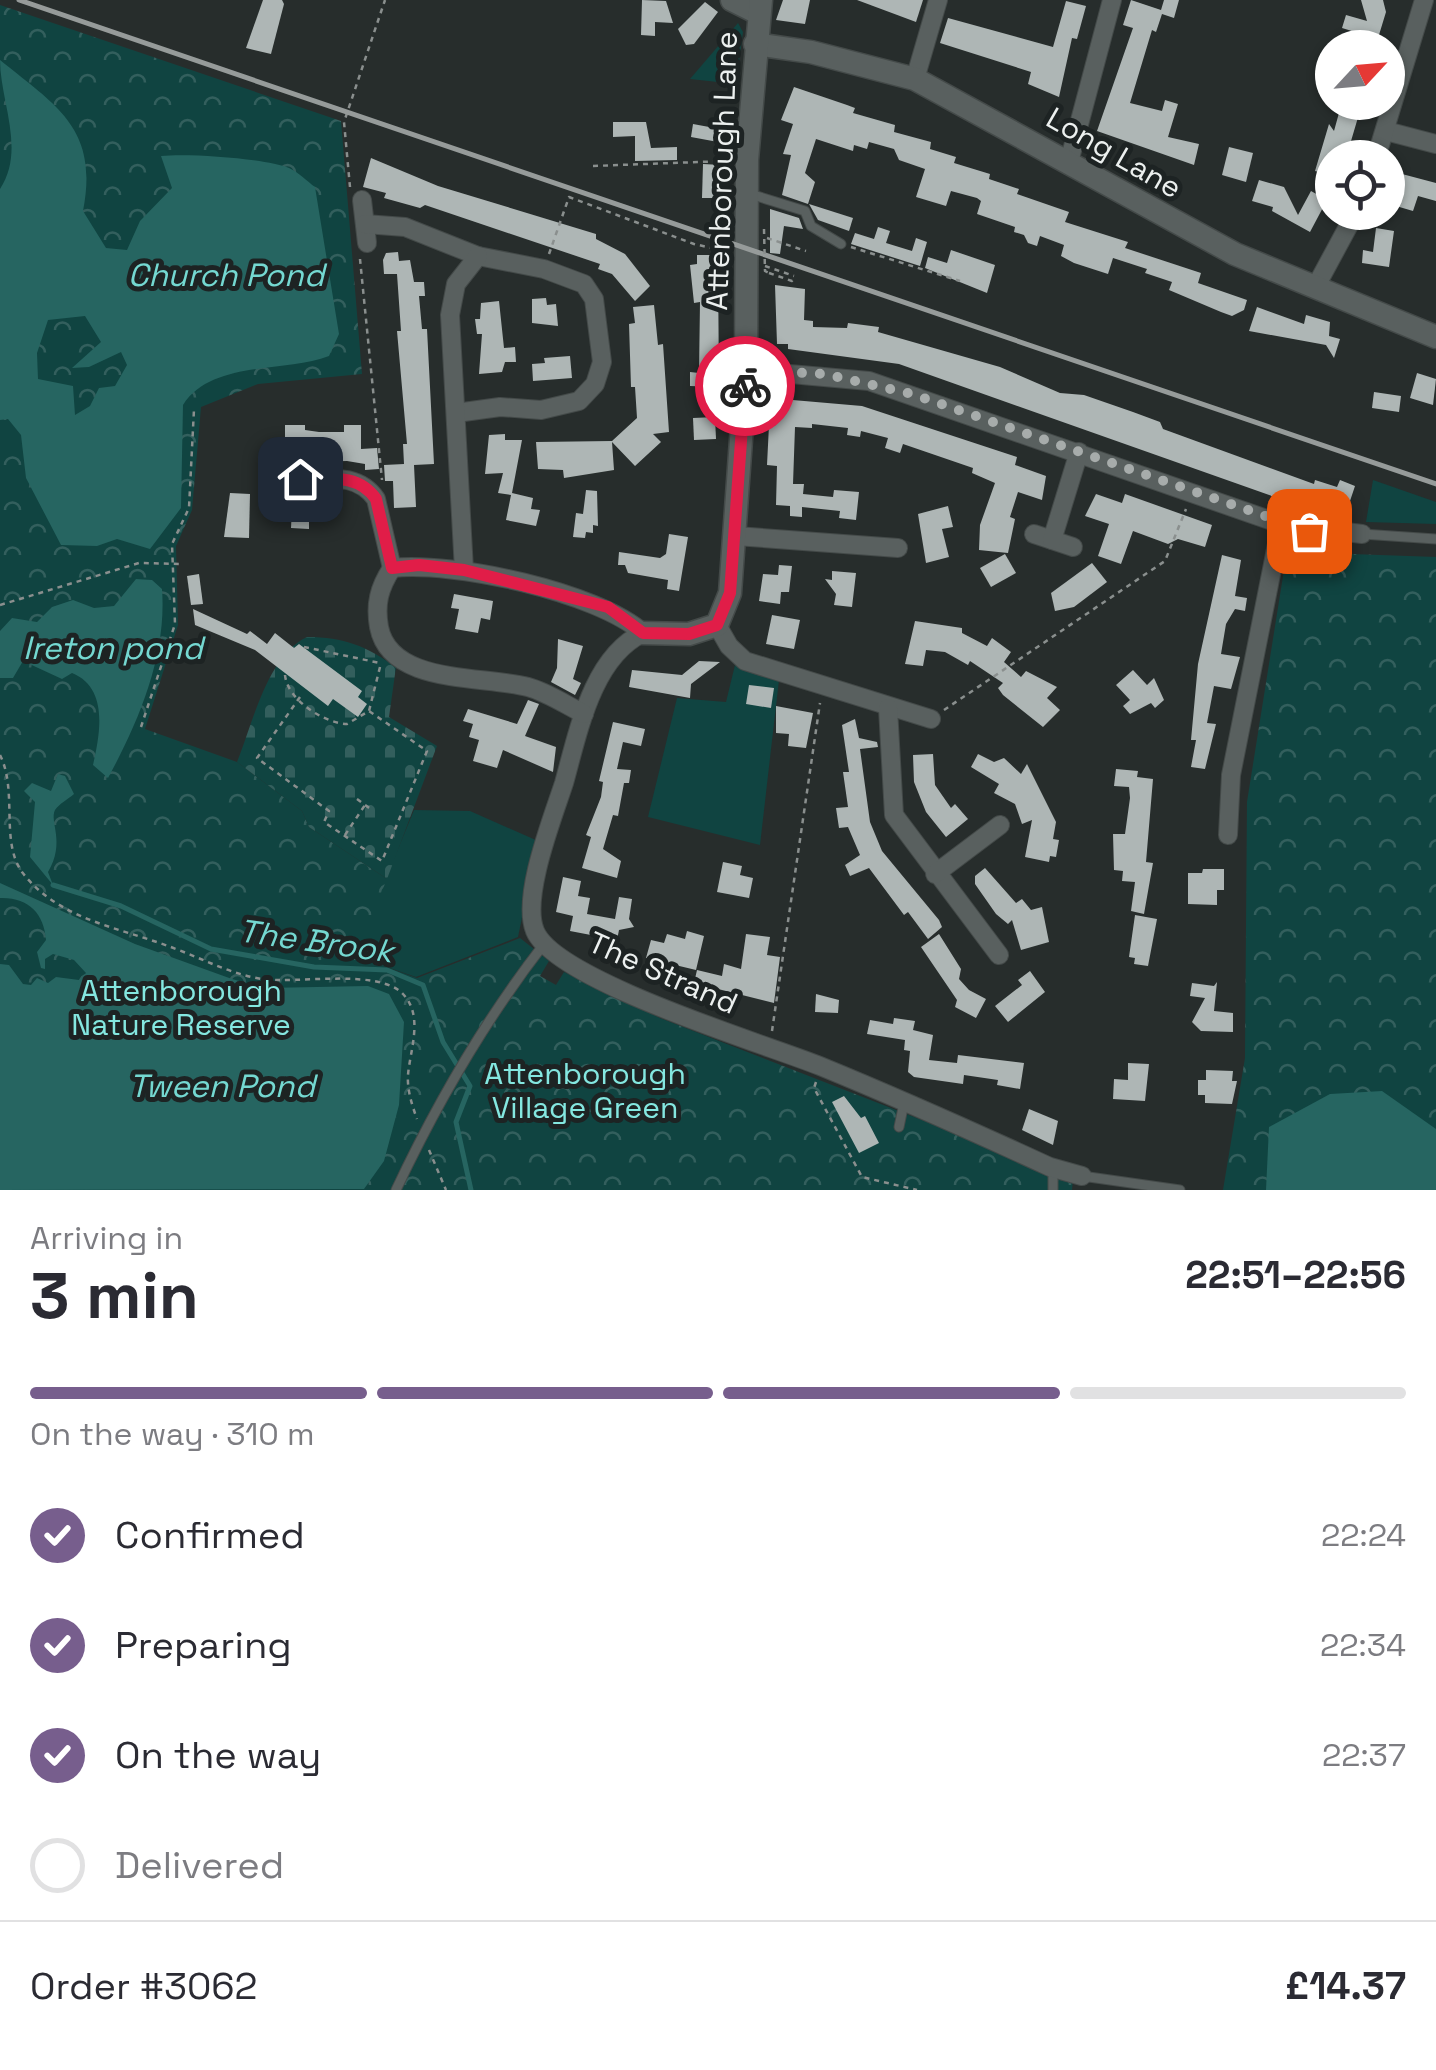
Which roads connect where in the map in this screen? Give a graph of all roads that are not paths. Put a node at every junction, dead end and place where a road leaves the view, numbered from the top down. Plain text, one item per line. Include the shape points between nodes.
1 (732, 0) edge
2 (938, 0) edge
3 (1112, 0) edge
4 (1424, 0) edge
5 (760, 7) edge
6 (755, 44) junction
7 (915, 80) junction
8 (1386, 131) junction
9 (1383, 140) edge
10 (1436, 144) edge
11 (1068, 162) junction
12 (747, 193) junction
13 (362, 200) road end
14 (1346, 230) edge
15 (841, 244) road end
16 (478, 256) junction
17 (1314, 288) junction
18 (1436, 336) edge
19 (746, 370) junction
20 (456, 414) junction
21 (1079, 452) junction
22 (300, 479) dead end
23 (1281, 524) junction
24 (1362, 534) joint
25 (736, 536) junction
26 (1436, 539) edge
27 (1073, 548) dead end
28 (890, 551) dead end
29 (392, 568) junction
30 (464, 570) junction
31 (717, 625) junction
32 (643, 633) junction
33 (888, 708) junction
34 (584, 714) junction
35 (931, 719) road end
36 (1222, 822) dead end
37 (998, 854) dead end
38 (934, 874) junction
39 (544, 944) junction
40 (972, 954) dead end
41 (904, 1103) junction
42 (899, 1127) dead end
43 (1053, 1168) junction
44 (1082, 1176) joint
45 (396, 1190) edge
46 (1053, 1190) edge
47 (1180, 1190) edge

1 - 5 street
2 - 7 street
3 - 11 street
4 - 8 street
5 - 6 street, Attenborough Lane
6 - 7 street, Long Lane
6 - 12 street, Attenborough Lane
7 - 11 street, Long Lane
8 - 9 street
8 - 10 street
11 - 17 street, Long Lane via 1220,246
12 - 15 lane via 806,211 812,226
12 - 19 street, Attenborough Lane via 755,230 746,260
13 - 16 street via 366,234 405,227
14 - 17 street
16 - 20 street via 456,284 450,315
16 - 20 street via 584,284 594,299 602,362 595,384 564,408 500,406
17 - 18 street, Long Lane
19 - 21 street via 869,382
19 - 25 street, Attenborough Lane
20 - 30 street
21 - 23 street
21 - 27 street via 1043,538
22 - 29 street via 360,483 376,499
23 - 24 street
23 - 36 street
24 - 26 lane
25 - 28 street
25 - 31 street, Attenborough Lane via 730,593
29 - 30 street
29 - 34 street via 376,610 384,655 416,670 532,688
30 - 32 street via 608,607
31 - 32 street via 689,634
31 - 33 street via 746,661
32 - 34 street, The Strand via 618,649
33 - 35 street
33 - 38 street via 894,815
34 - 39 street, The Strand via 540,863 532,922
37 - 38 street via 992,831
38 - 40 street via 993,948
39 - 41 street, The Strand via 662,1008
39 - 45 lane via 451,1083
41 - 42 lane
41 - 43 street, The Strand
43 - 44 street, The Strand
43 - 46 lane
44 - 47 lane

